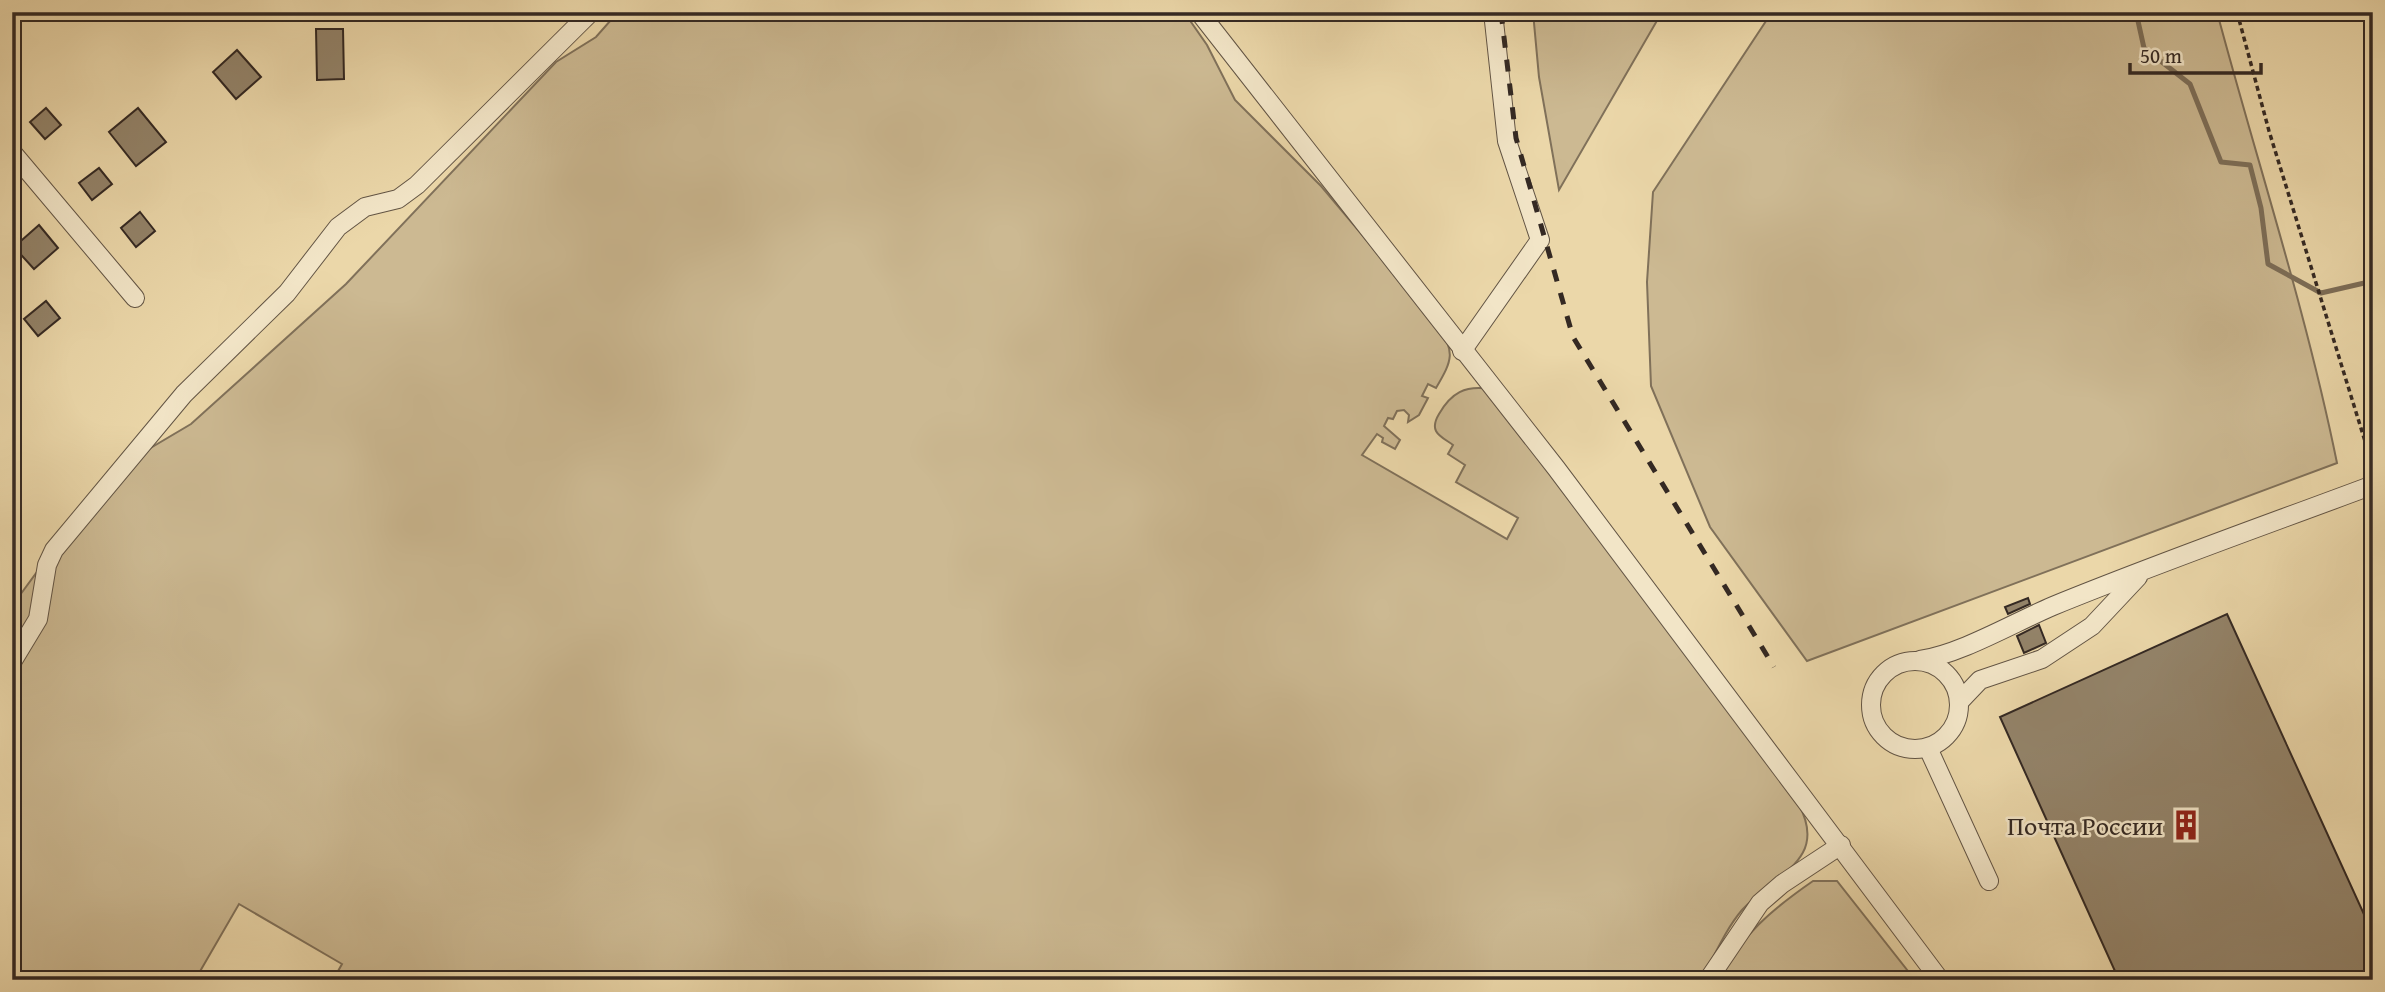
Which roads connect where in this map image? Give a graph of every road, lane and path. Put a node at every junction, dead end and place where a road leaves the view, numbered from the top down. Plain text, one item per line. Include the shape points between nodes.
1 (591, 12) edge
2 (1199, 12) edge
3 (1493, 12) edge
4 (2237, 12) edge
5 (12, 152) edge
6 (135, 298) dead end
7 (1462, 351) junction
8 (2373, 467) edge
9 (2373, 485) edge
10 (2146, 569) junction
11 (1920, 660) junction
12 (12, 662) edge
13 (1960, 701) junction
14 (1928, 748) junction
15 (1841, 845) junction
16 (1989, 881) dead end
17 (1708, 980) edge
18 (1940, 980) edge

1 - 12 street via 417,185 398,199 365,207 338,227 287,293 184,394 54,550 38,619
2 - 7 street
3 - 7 street via 1507,141 1540,240
4 - 8 path
5 - 6 street
7 - 15 street
9 - 10 street
10 - 11 street via 1969,642 1946,656
10 - 13 street via 2092,626 2042,659 1980,680
11 - 13 street via 1947,674
11 - 14 street via 1891,667 1873,689 1870,702 1872,716 1887,740 1900,747
13 - 14 street via 1952,730
14 - 16 street
15 - 17 street via 1760,903
15 - 18 street

